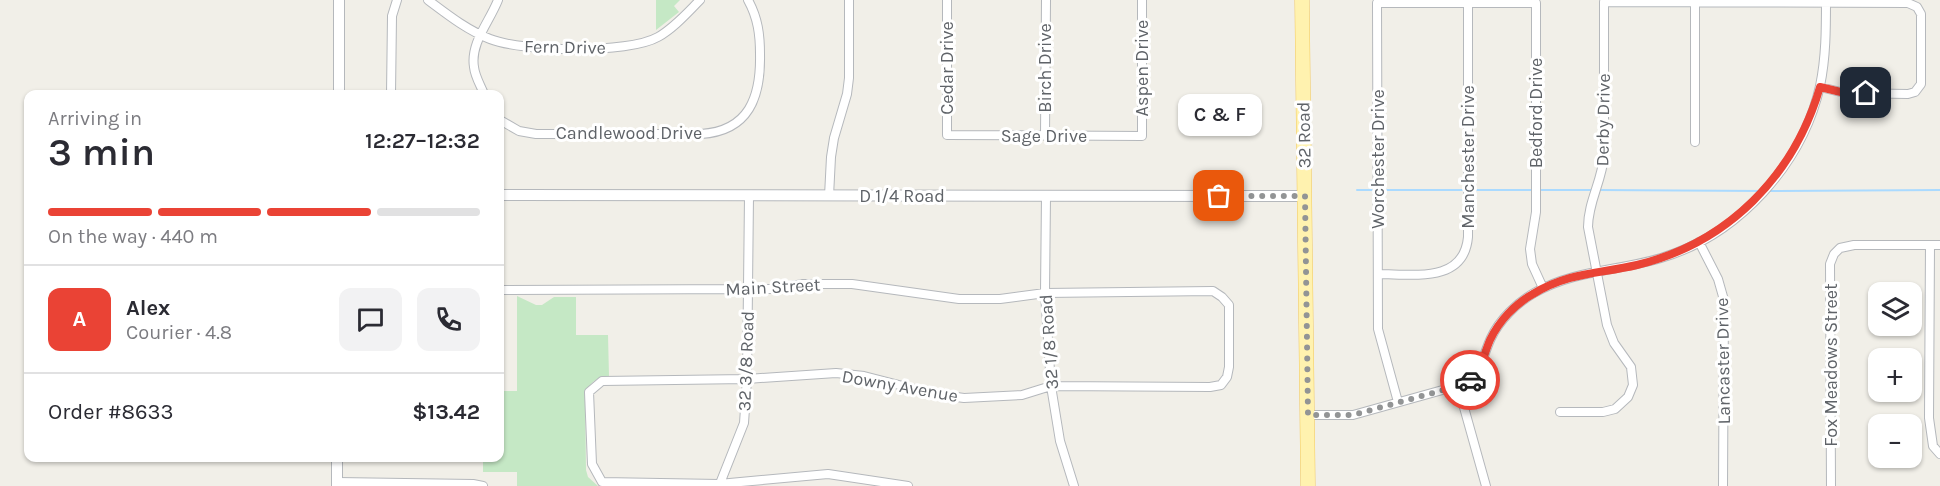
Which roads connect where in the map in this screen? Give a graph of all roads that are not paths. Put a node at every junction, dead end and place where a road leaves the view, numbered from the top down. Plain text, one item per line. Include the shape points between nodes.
1 (339, 0) edge
2 (397, 0) edge
3 (428, 0) edge
4 (498, 0) edge
5 (700, 0) edge
6 (748, 0) edge
7 (849, 0) edge
8 (947, 0) edge
9 (1046, 0) edge
10 (1142, 0) edge
11 (1302, 0) edge
12 (1457, 1) edge
13 (1826, 1) edge
14 (1468, 3) junction
15 (1695, 3) junction
16 (480, 34) junction
17 (1820, 87) junction
18 (339, 90) edge
19 (391, 90) edge
20 (482, 90) edge
21 (504, 122) edge
22 (947, 135) joint
23 (1045, 136) junction
24 (1142, 136) joint
25 (1695, 142) dead end
26 (504, 195) edge
27 (749, 195) junction
28 (829, 196) junction
29 (1046, 196) junction
30 (1305, 196) junction
31 (1699, 242) junction
32 (1930, 245) junction
33 (1940, 245) edge
34 (1596, 271) junction
35 (1378, 274) junction
36 (1543, 288) junction
37 (749, 289) junction
38 (504, 290) edge
39 (1213, 291) joint
40 (1046, 293) junction
41 (747, 379) junction
42 (1051, 386) junction
43 (1458, 386) junction
44 (1398, 402) junction
45 (1560, 412) dead end
46 (1308, 415) junction
47 (1940, 454) edge
48 (337, 462) edge
49 (337, 484) edge
50 (719, 485) edge
51 (483, 486) edge
52 (908, 486) edge
53 (1074, 486) edge
54 (1308, 486) edge
55 (1486, 486) edge
56 (1723, 486) edge
57 (1831, 486) edge

1 - 18 street
2 - 19 street via 392,16
3 - 16 street, Fern Drive
4 - 16 street
5 - 16 street, Fern Drive via 658,37 627,47 536,48 514,46
6 - 21 street, Candlewood Drive via 759,31 759,86 747,112 727,128 701,134 536,134 519,131
7 - 28 street via 849,78 831,157
8 - 22 street, Cedar Drive
9 - 23 street, Birch Drive
10 - 24 street, Aspen Drive
11 - 30 main road, 32 Road
12 - 14 street, Worchester Drive
12 - 35 street, Worchester Drive via 1377,3
13 - 15 street
13 - 17 street via 1826,45
13 - 17 street via 1908,3 1917,7 1921,14 1921,84 1915,92 1908,93 1845,93
14 - 35 street, Manchester Drive via 1466,249 1456,264 1440,273
14 - 36 street, Bedford Drive via 1536,3 1536,212 1530,249
15 - 25 street
15 - 34 street, Derby Drive via 1604,2 1604,156 1588,218
16 - 20 street via 473,63
17 - 31 street via 1804,131 1777,176 1738,216
22 - 23 street, Sage Drive
23 - 24 street, Sage Drive
26 - 27 street, D 1/4 Road
27 - 28 street, D 1/4 Road
27 - 37 street, 32 3/8 Road
28 - 29 street, D 1/4 Road
29 - 30 street, D 1/4 Road
29 - 40 street, 32 1/8 Road
30 - 46 main road, 32 Road
31 - 34 street via 1662,258
31 - 56 street, Lancaster Drive via 1724,300
32 - 33 street
32 - 47 street via 1929,418 1933,446
32 - 57 street, Fox Meadows Street via 1854,245 1840,248 1830,264
34 - 36 street
34 - 45 street, Derby Drive via 1608,331 1631,367 1633,385 1628,397 1614,409
35 - 44 street, Worchester Drive via 1378,329
36 - 43 street via 1504,318 1477,372
37 - 38 street, Main Street
37 - 40 street, Main Street via 852,284 959,299
37 - 41 street, 32 3/8 Road
39 - 40 street, Main Street
39 - 42 street, Downy Avenue via 1228,306 1229,367 1221,385
40 - 42 street, 32 1/8 Road
41 - 42 street, Downy Avenue via 836,373 964,398 1022,395
41 - 50 street, 32 3/8 Road via 744,423
41 - 50 street, Downy Avenue via 602,381 589,392 592,464 603,482
42 - 53 street, 32 1/8 Road via 1060,441
43 - 44 street
43 - 55 street
44 - 46 street via 1353,415
46 - 54 main road, 32 Road
48 - 49 street
49 - 51 street
50 - 52 street via 828,474

